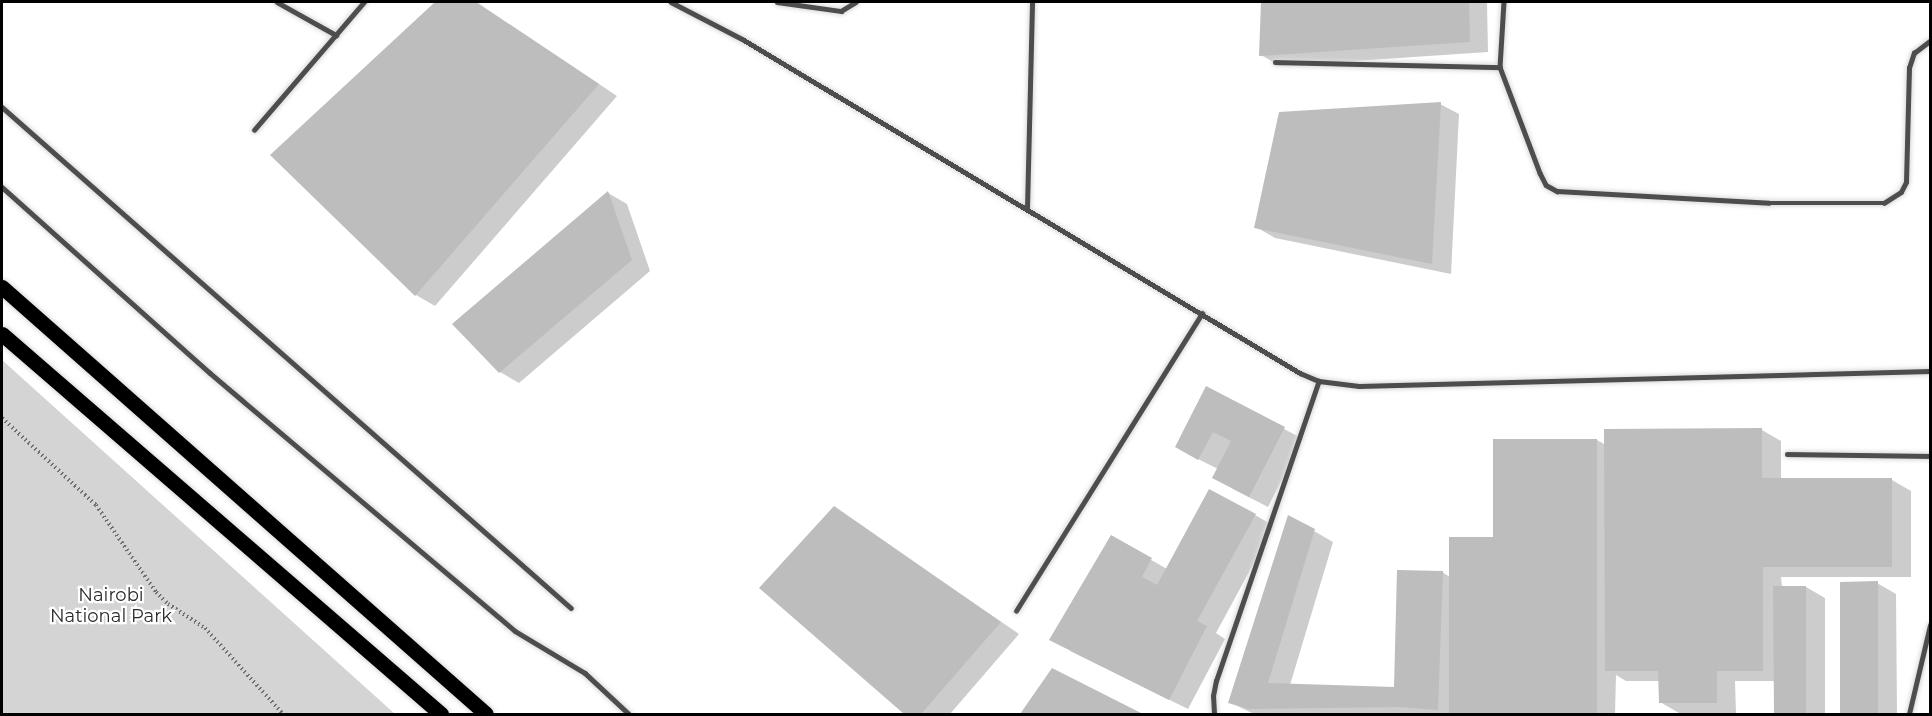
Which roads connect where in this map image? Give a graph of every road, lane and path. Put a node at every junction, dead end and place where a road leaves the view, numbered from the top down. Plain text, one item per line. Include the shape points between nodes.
1 (277, 2) edge
2 (364, 2) edge
3 (671, 2) edge
4 (777, 2) edge
5 (856, 2) edge
6 (1032, 2) edge
7 (1504, 2) edge
8 (336, 35) junction
9 (1930, 41) edge
10 (1275, 62) dead end
11 (1500, 67) junction
12 (2, 107) edge
13 (254, 130) dead end
14 (2, 187) edge
15 (1027, 209) junction
16 (2, 288) edge
17 (1202, 313) junction
18 (2, 334) edge
19 (1930, 371) edge
20 (1320, 381) junction
21 (2, 418) edge
22 (1787, 454) dead end
23 (1930, 456) edge
24 (571, 608) dead end
25 (1016, 611) dead end
26 (1930, 625) edge
27 (284, 714) edge
28 (441, 714) edge
29 (486, 714) edge
30 (629, 714) edge
31 (1214, 714) edge
32 (1909, 714) edge

1 - 8 lane
2 - 8 lane
3 - 15 lane via 744,40
4 - 5 lane via 841,11
6 - 15 lane
7 - 11 lane
8 - 13 lane
9 - 11 lane via 1914,53 1909,68 1906,182 1901,192 1884,203 1769,203 1557,191 1546,185 1540,173
10 - 11 lane
12 - 24 lane
14 - 30 lane via 219,380 515,631 585,674
15 - 17 lane
16 - 29 main road
17 - 20 lane via 1300,373
17 - 25 lane
18 - 28 main road
19 - 20 lane via 1359,386
20 - 31 lane via 1216,681 1212,696
21 - 27 path via 96,505 156,592 205,628
22 - 23 lane
26 - 32 lane

